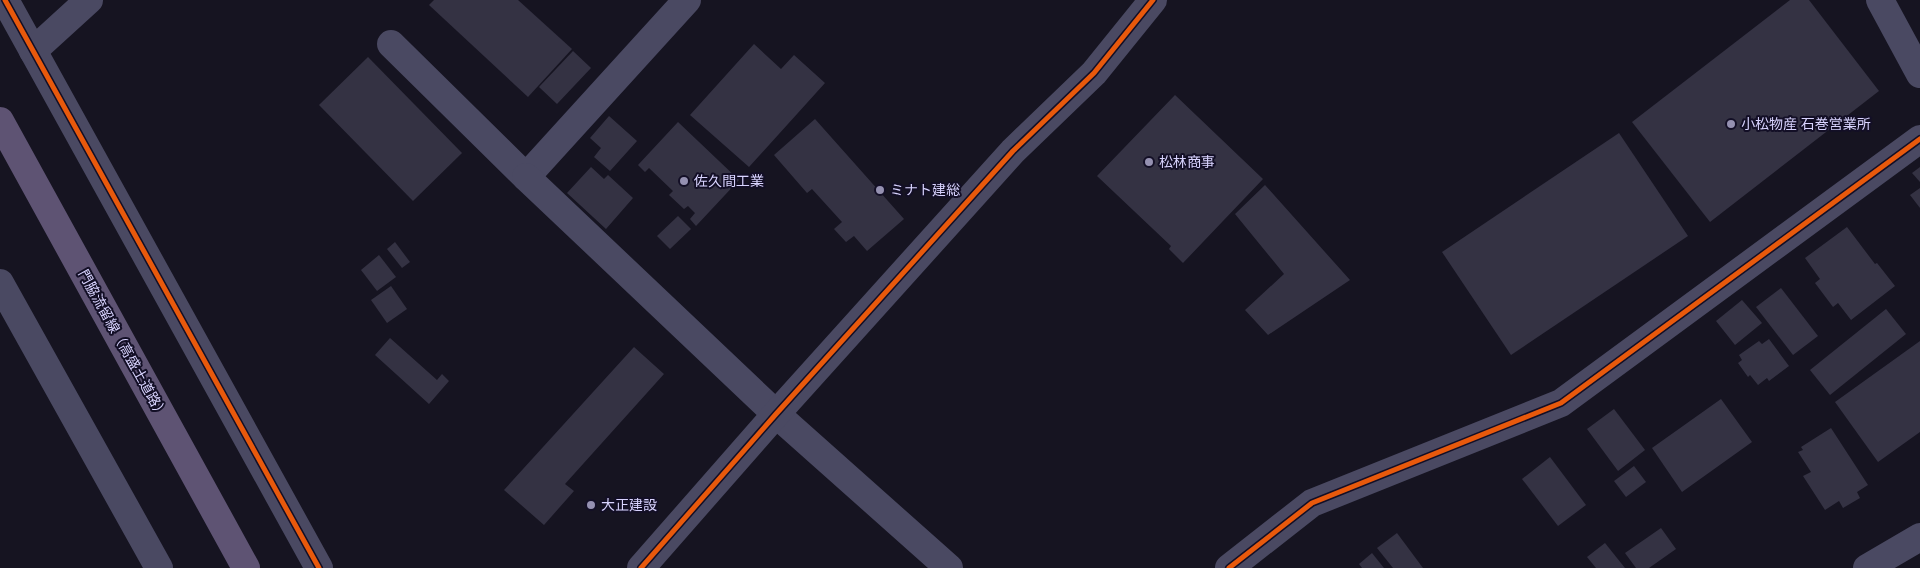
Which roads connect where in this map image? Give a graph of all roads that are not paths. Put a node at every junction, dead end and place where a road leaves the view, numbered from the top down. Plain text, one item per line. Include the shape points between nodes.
1 (5, 0) edge
2 (89, 0) edge
3 (687, 0) edge
4 (1153, 0) edge
5 (1880, 0) edge
6 (391, 44) dead end
7 (33, 51) junction
8 (1920, 74) edge
9 (0, 120) edge
10 (1920, 139) edge
11 (526, 177) junction
12 (0, 283) edge
13 (776, 414) junction
14 (1920, 537) edge
15 (947, 567) edge
16 (159, 568) edge
17 (246, 568) edge
18 (320, 568) edge
19 (641, 568) edge
20 (1229, 568) edge
21 (1867, 568) edge

1 - 7 street
2 - 7 street
3 - 11 street
4 - 13 street via 1094,73 1013,151
5 - 8 street
6 - 11 street
7 - 18 street
9 - 17 main road, 門脇流留線（高盛土道路）
10 - 20 street via 1561,402 1312,503
11 - 13 street
12 - 16 street
13 - 15 street
13 - 19 street
14 - 21 street

